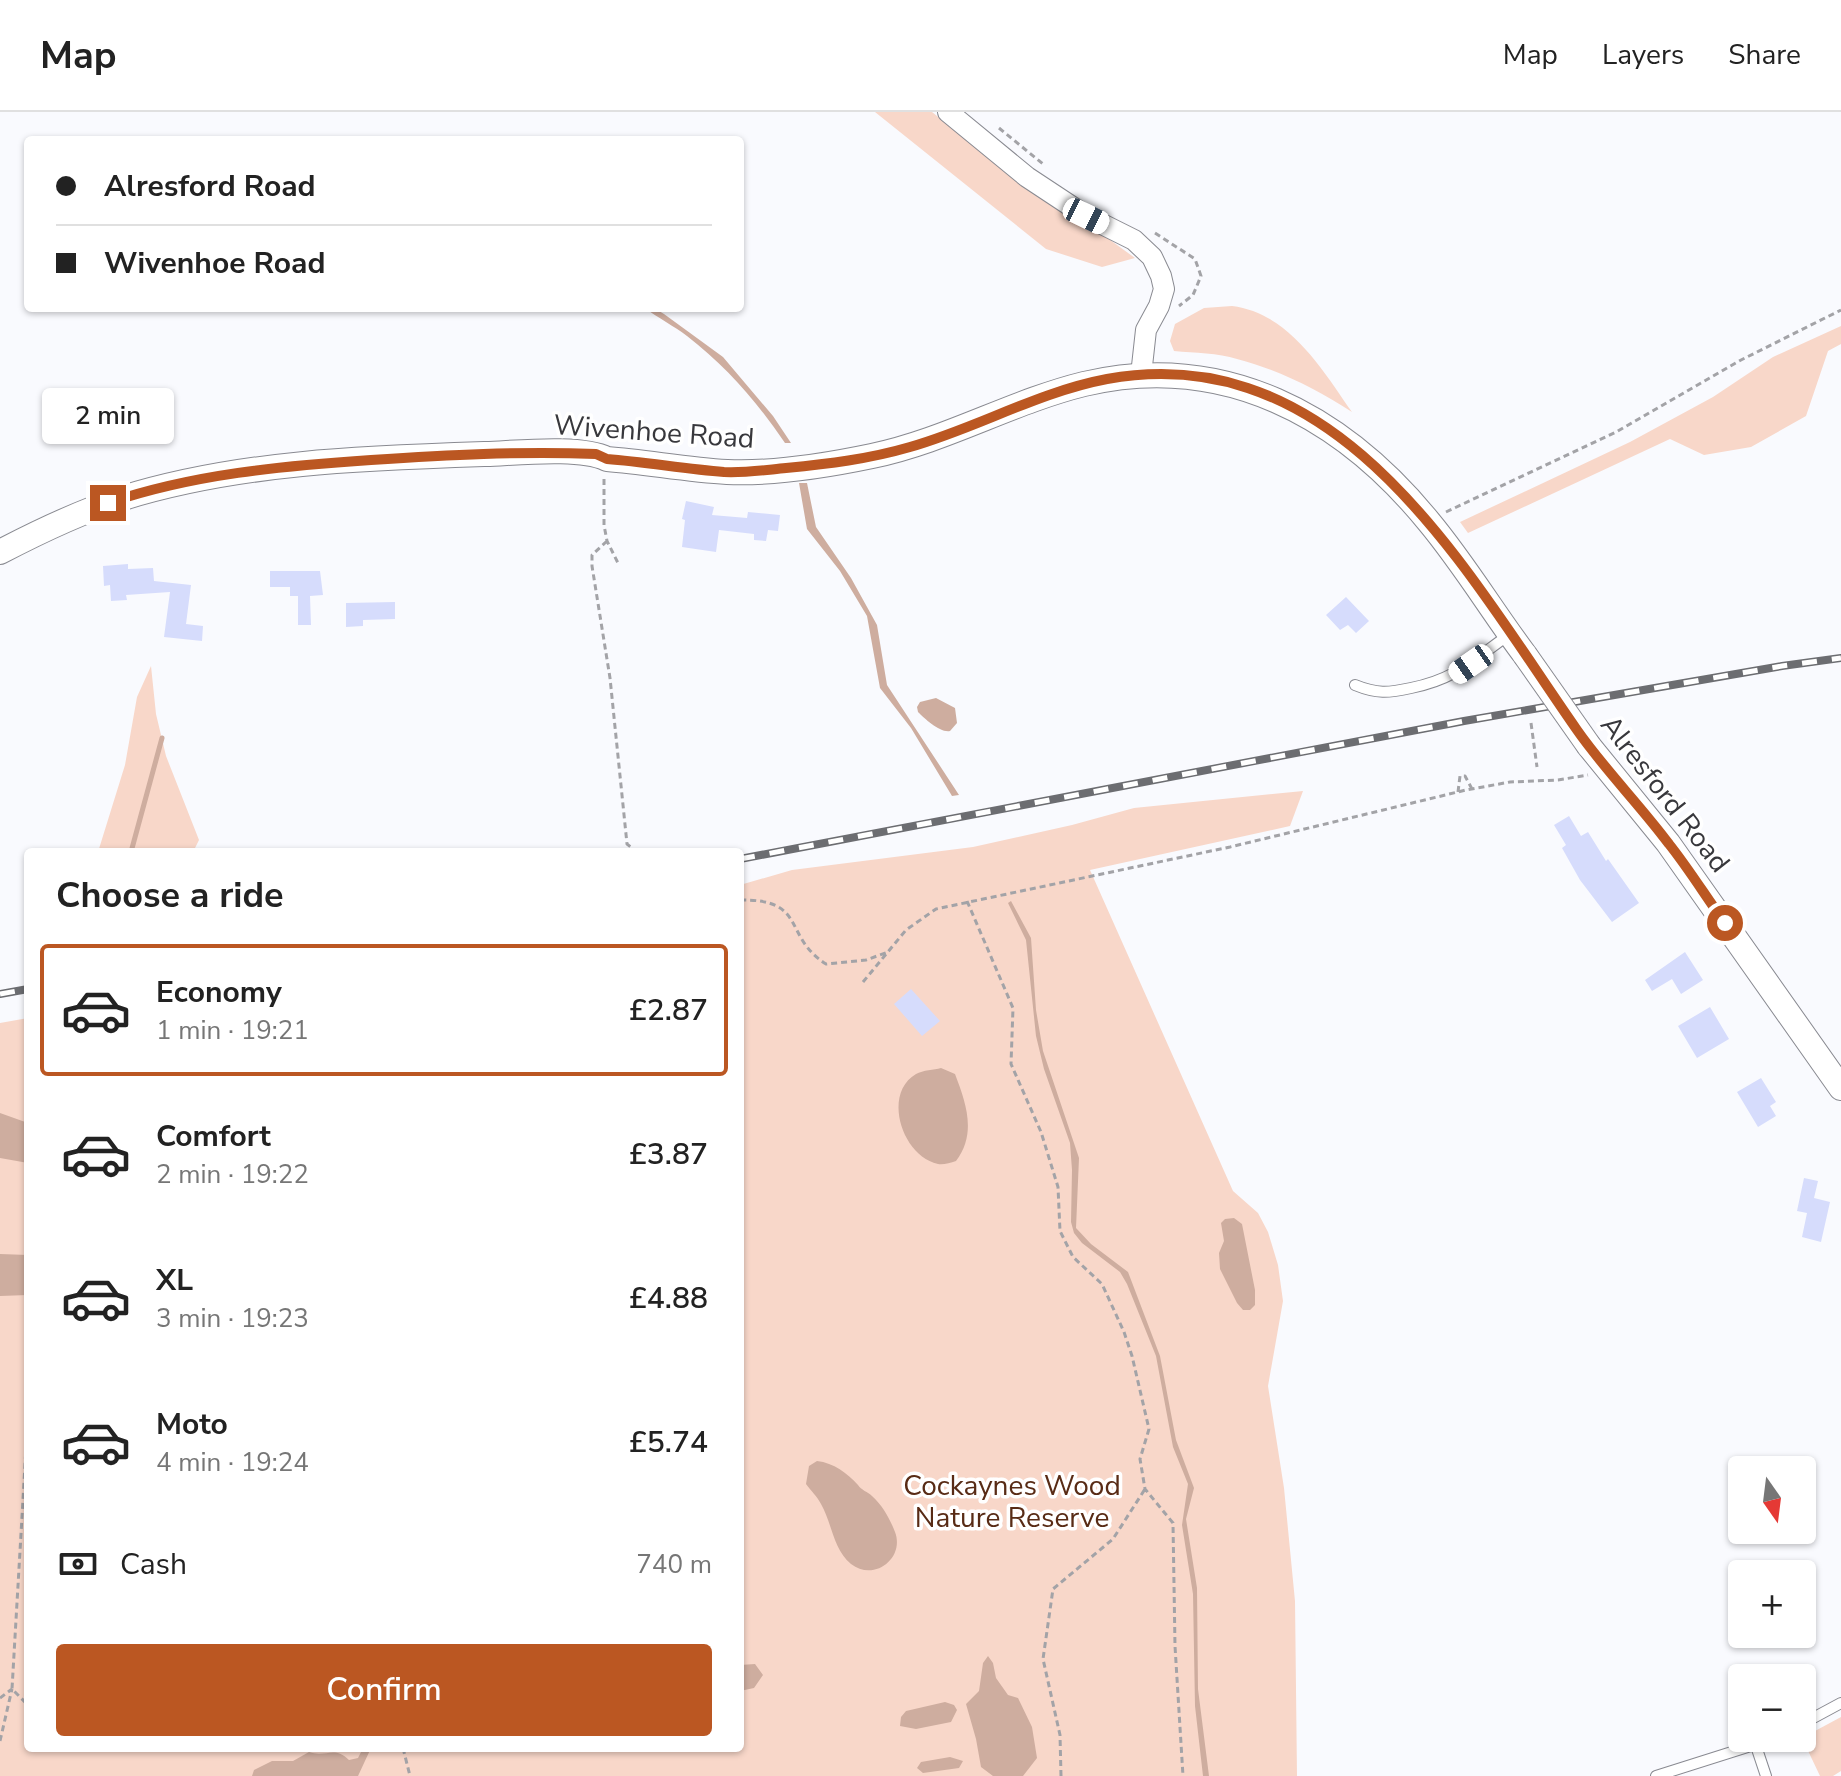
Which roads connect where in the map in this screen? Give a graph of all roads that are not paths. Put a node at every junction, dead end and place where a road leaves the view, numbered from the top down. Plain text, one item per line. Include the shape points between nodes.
1 (948, 112) edge
2 (1141, 375) junction
3 (0, 552) edge
4 (1510, 634) junction
5 (1525, 655) joint
6 (1355, 685) dead end
7 (1841, 1088) edge
8 (1841, 1703) edge
9 (1816, 1716) edge
10 (1736, 1752) edge
11 (1758, 1752) edge
12 (1656, 1776) edge
13 (1766, 1776) edge

1 - 2 street via 1027,177 1134,240 1152,257 1164,289 1146,330
2 - 3 street, Wivenhoe Road via 1060,391 907,448 813,466 726,472 568,453 402,458 198,479 65,519
2 - 4 street, Wivenhoe Road via 1214,380 1283,403 1327,427 1366,456 1428,520
4 - 5 street, Wivenhoe Road
4 - 6 lane via 1439,682 1374,693
5 - 7 street, Alresford Road, bridge via 1589,746 1668,843
8 - 9 lane
10 - 12 lane
11 - 13 lane

